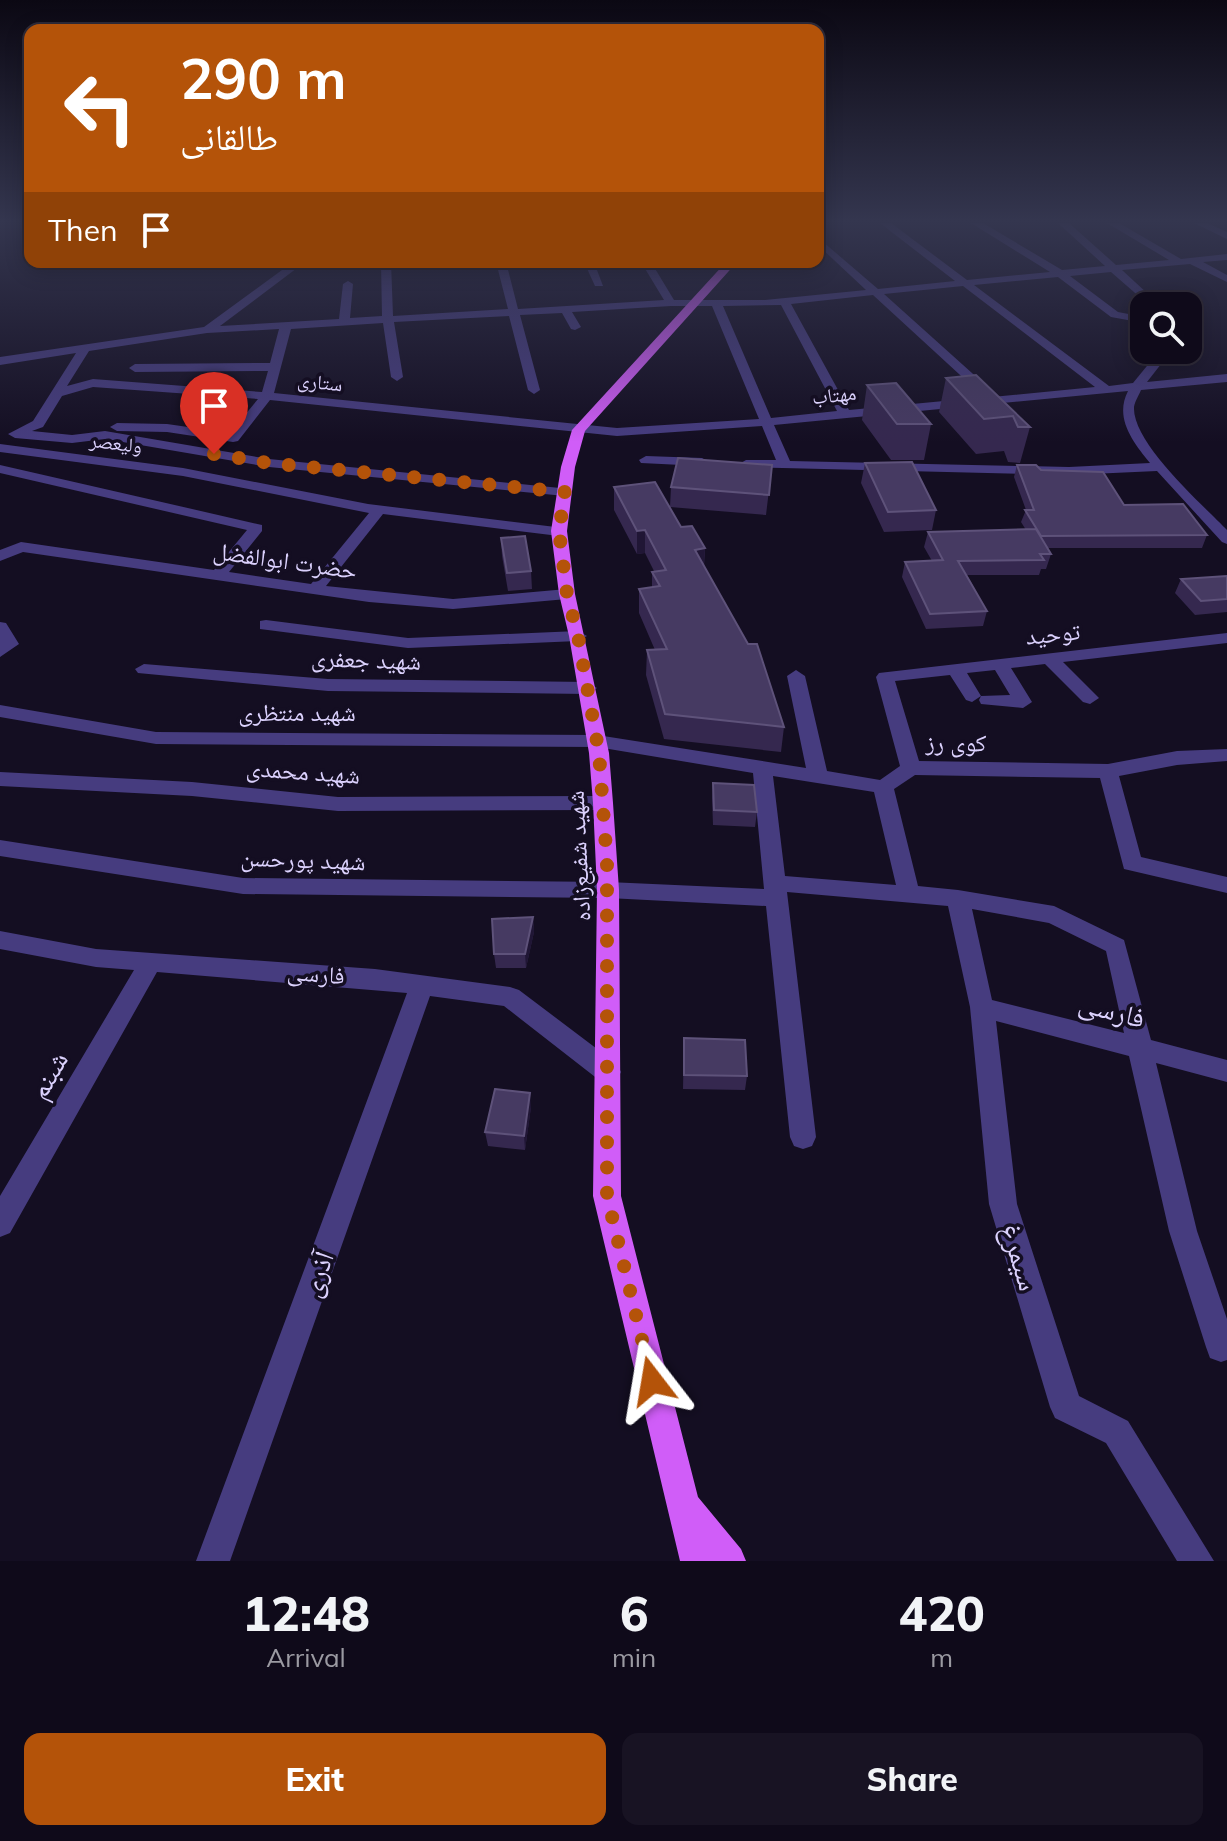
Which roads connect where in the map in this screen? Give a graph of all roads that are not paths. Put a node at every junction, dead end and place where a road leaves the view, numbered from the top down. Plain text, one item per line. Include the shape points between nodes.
1 (254, 296) edge
2 (347, 296) edge
3 (387, 296) edge
4 (508, 296) edge
5 (667, 296) edge
6 (710, 296) edge
7 (825, 296) edge
8 (879, 296) edge
9 (981, 296) edge
10 (1090, 296) edge
11 (784, 301) junction
12 (706, 302) junction
13 (671, 303) junction
14 (565, 309) junction
15 (511, 311) junction
16 (1130, 318) edge
17 (388, 319) junction
18 (344, 322) junction
19 (286, 325) junction
20 (575, 327) dead end
21 (207, 330) junction
22 (86, 346) junction
23 (0, 361) edge
24 (1155, 364) edge
25 (275, 367) junction
26 (135, 368) dead end
27 (397, 377) dead end
28 (1227, 378) edge
29 (1140, 384) junction
30 (1104, 388) junction
31 (534, 390) dead end
32 (57, 393) junction
33 (267, 396) junction
34 (994, 399) junction
35 (845, 414) junction
36 (767, 422) junction
37 (38, 424) junction
38 (579, 430) junction
39 (15, 434) junction
40 (0, 441) edge
41 (0, 448) edge
42 (646, 460) dead end
43 (785, 466) junction
44 (1158, 467) junction
45 (0, 469) edge
46 (565, 492) junction
47 (379, 510) junction
48 (559, 531) junction
49 (1227, 539) edge
50 (0, 556) edge
51 (218, 575) junction
52 (315, 589) junction
53 (567, 594) junction
54 (266, 625) dead end
55 (0, 627) edge
56 (578, 636) junction
57 (1227, 638) edge
58 (0, 652) edge
59 (1050, 659) junction
60 (1000, 664) junction
61 (144, 669) dead end
62 (955, 669) junction
63 (796, 676) dead end
64 (588, 688) junction
65 (1090, 698) dead end
66 (0, 711) edge
67 (597, 741) junction
68 (1227, 755) edge
69 (762, 767) junction
70 (911, 768) junction
71 (1108, 771) junction
72 (818, 776) junction
73 (0, 779) edge
74 (883, 787) junction
75 (603, 803) junction
76 (0, 848) edge
77 (1227, 885) edge
78 (608, 890) junction
79 (776, 891) junction
80 (909, 894) junction
81 (958, 898) junction
82 (0, 940) edge
83 (152, 960) junction
84 (421, 987) junction
85 (982, 1007) junction
86 (1140, 1049) junction
87 (1227, 1071) edge
88 (608, 1072) junction
89 (803, 1137) dead end
90 (0, 1223) edge
91 (1221, 1347) dead end
92 (682, 1504) junction
93 (213, 1561) edge
94 (685, 1561) edge
95 (697, 1561) edge
96 (711, 1561) edge
97 (729, 1561) edge
98 (1197, 1561) edge

1 - 21 street
2 - 18 street
3 - 17 street
4 - 15 street
5 - 13 street
6 - 12 main road, شهید شفیع‌زاده
7 - 11 street
8 - 34 street
9 - 30 street
10 - 16 street via 1115,315
11 - 12 street
11 - 35 street
12 - 13 street
12 - 36 street
12 - 38 main road, شهید شفیع‌زاده
13 - 14 street
14 - 15 street
14 - 20 street
15 - 17 street
15 - 31 street
17 - 18 street
17 - 27 street
18 - 19 street
19 - 21 street
19 - 25 street
21 - 22 street
22 - 23 street
22 - 32 street
24 - 29 street
25 - 26 street
25 - 33 street
28 - 29 street, مهتاب
29 - 30 street, مهتاب
29 - 44 street via 1128,405 1128,419
30 - 34 street, مهتاب
32 - 33 street, ستاری via 93,383
32 - 37 street
33 - 37 street via 233,438 167,428
33 - 38 street, ستاری
34 - 35 street, مهتاب
35 - 36 street, مهتاب
36 - 38 street, مهتاب
36 - 43 street
37 - 39 street
38 - 46 main road, شهید شفیع‌زاده
39 - 40 street
39 - 46 street via 72,439 105,435 269,463
41 - 47 street, ولیعصر via 183,472
42 - 43 street
43 - 44 street via 1069,471
44 - 49 street
45 - 51 street via 257,528
46 - 48 main road, شهید شفیع‌زاده
47 - 48 street, ولیعصر
47 - 52 street
48 - 53 main road, شهید شفیع‌زاده
50 - 51 street, حضرت ابوالفضل via 21,547
51 - 52 street, حضرت ابوالفضل
52 - 53 street, حضرت ابوالفضل via 453,604
53 - 56 main road, شهید شفیع‌زاده
54 - 56 street via 408,643
55 - 58 street via 10,644
56 - 64 main road, شهید شفیع‌زاده
57 - 59 street, توحید
59 - 60 street, توحید
59 - 65 street
60 - 62 street, توحید
60 - 62 street via 1023,702 980,698
61 - 64 street, شهید جعفری via 328,685
62 - 70 street, توحید via 885,677
63 - 72 street
64 - 67 main road, شهید شفیع‌زاده
66 - 67 street, شهید منتظری via 156,738
67 - 69 street
67 - 75 main road, شهید شفیع‌زاده
68 - 71 street, کوی رز
69 - 72 street
69 - 79 street
70 - 71 street, کوی رز
70 - 74 street, کوی رز
71 - 77 street via 1132,863
72 - 74 street
73 - 75 street, شهید محمدی via 192,789 338,804
74 - 80 street
75 - 78 main road, شهید شفیع‌زاده
76 - 78 street, شهید پورحسن via 243,886
78 - 79 street, شهید پورحسن
78 - 88 main road, شهید شفیع‌زاده
79 - 80 street, شهید پورحسن
79 - 89 street
80 - 81 street, شهید پورحسن
81 - 85 street, سیمرغ
81 - 86 street, شهید پورحسن via 1054,915 1116,946
82 - 83 street, فارسی via 96,958
83 - 84 street, فارسی
83 - 90 street, شبنم
84 - 88 street, فارسی via 510,997
84 - 93 street, آذری
85 - 86 street, فارسی
85 - 98 street, سیمرغ via 1003,1204 1066,1407 1117,1432
86 - 87 street, فارسی
86 - 91 street via 1183,1231
88 - 92 main road, شهید شفیع‌زاده via 607,1196
92 - 94 main road
92 - 95 main road
92 - 96 main road
92 - 97 main road

